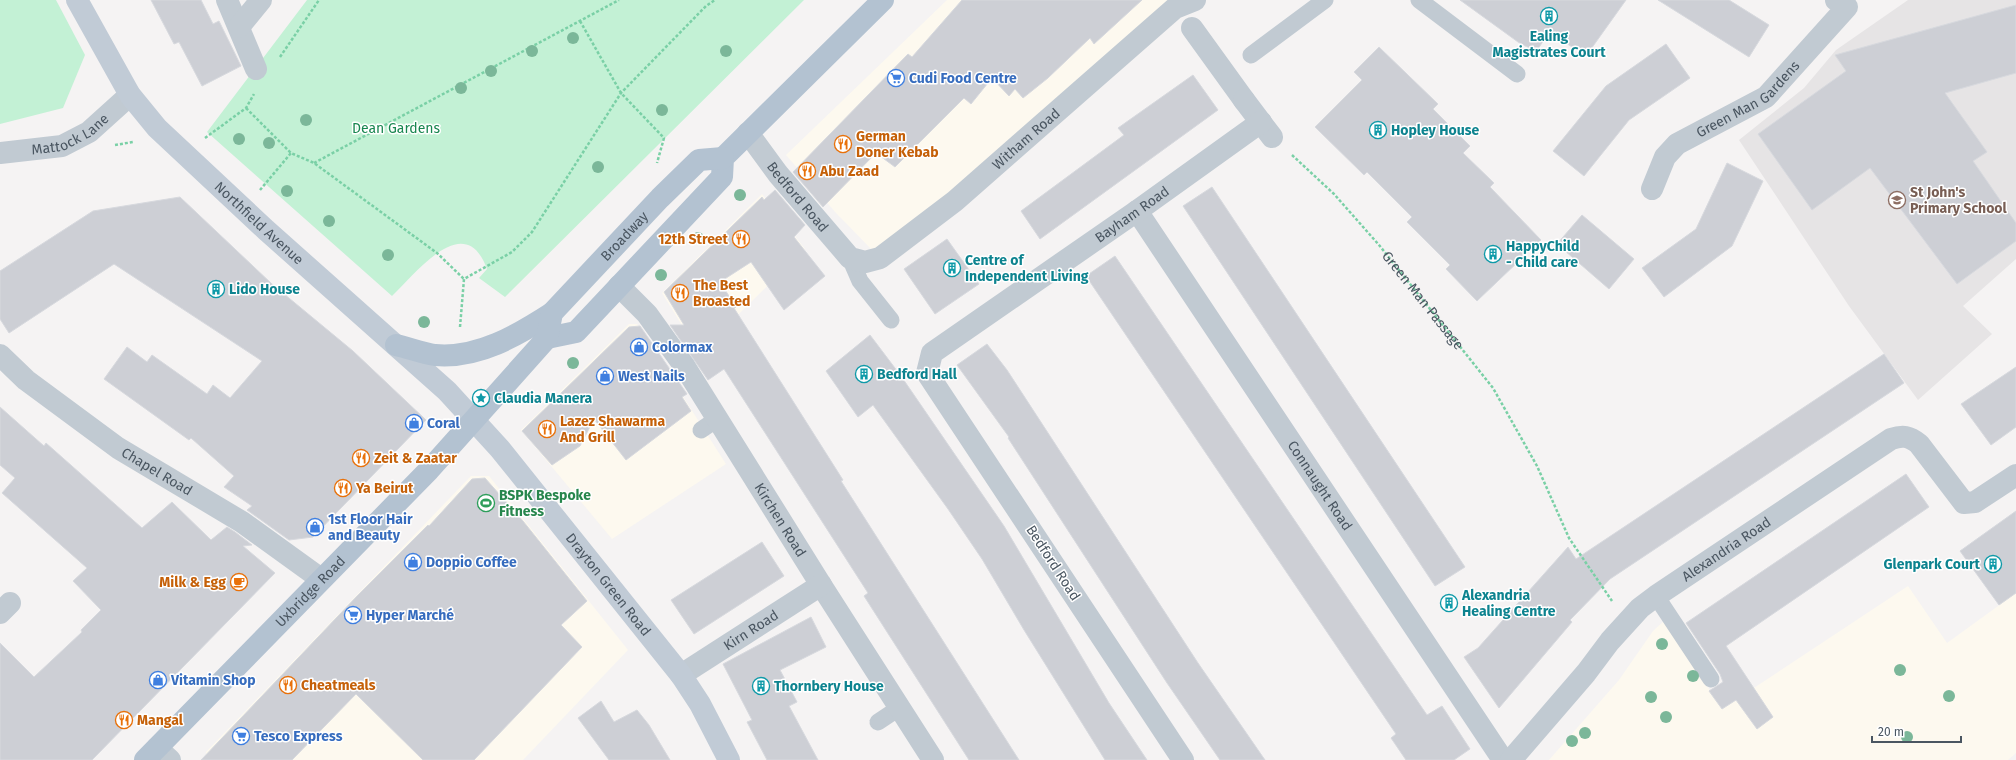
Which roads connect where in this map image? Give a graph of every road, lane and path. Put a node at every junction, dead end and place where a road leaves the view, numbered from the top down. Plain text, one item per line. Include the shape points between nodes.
1 (77, 0) edge
2 (227, 0) edge
3 (261, 0) edge
4 (619, 0) edge
5 (715, 0) edge
6 (883, 0) edge
7 (1325, 0) edge
8 (1419, 0) edge
9 (1180, 4) edge
10 (1841, 4) edge
11 (580, 21) junction
12 (239, 27) junction
13 (1192, 28) dead end
14 (1251, 55) dead end
15 (256, 69) dead end
16 (1517, 74) dead end
17 (621, 93) junction
18 (130, 95) junction
19 (246, 108) dead end
20 (1266, 130) junction
21 (748, 133) junction
22 (291, 153) junction
23 (0, 154) edge
24 (723, 158) junction
25 (314, 163) junction
26 (659, 166) dead end
27 (1652, 189) dead end
28 (260, 190) dead end
29 (1137, 211) junction
30 (850, 258) junction
31 (464, 279) junction
32 (619, 286) junction
33 (552, 313) junction
34 (891, 320) dead end
35 (460, 334) dead end
36 (547, 338) junction
37 (396, 345) junction
38 (0, 354) edge
39 (928, 364) joint
40 (473, 420) junction
41 (2016, 475) edge
42 (321, 579) junction
43 (821, 585) junction
44 (1656, 596) junction
45 (1613, 602) dead end
46 (681, 675) junction
47 (1711, 679) dead end
48 (900, 708) junction
49 (878, 722) dead end
50 (157, 756) edge
51 (728, 760) edge
52 (933, 760) edge
53 (1183, 760) edge
54 (1503, 760) edge
55 (1511, 760) edge

1 - 18 main road, Northfield Avenue
2 - 12 street
3 - 12 street
4 - 11 path
5 - 17 path via 706,6
6 - 21 main road
7 - 14 lane
8 - 16 lane
9 - 30 street, Witham Road via 942,210 880,258 865,262
10 - 27 street, Green Man Gardens via 1766,98 1677,144 1665,157
11 - 17 path
11 - 25 path
12 - 15 street
13 - 20 street
17 - 26 path via 664,138 657,163
17 - 31 path via 532,232 512,252
18 - 23 street, Mattock Lane via 89,132 62,146
18 - 37 main road, Northfield Avenue via 172,145
19 - 22 path
20 - 29 street, Bayham Road
20 - 45 path, Green Man Passage via 1334,194 1379,244 1493,388 1537,466 1569,538
21 - 24 main road
21 - 30 street, Bedford Road via 778,174
22 - 25 path
22 - 28 path
24 - 32 main road via 722,177
24 - 33 main road, Broadway via 699,160
25 - 31 path via 437,253
29 - 39 street, Bayham Road via 932,353
29 - 54 street, Connaught Road
30 - 34 lane via 860,281
31 - 35 path
32 - 36 main road via 576,332
32 - 43 street, Kirchen Road via 647,314 685,367 709,424
33 - 36 main road
33 - 37 main road, Broadway via 512,338 466,354 435,355
36 - 40 main road
37 - 40 main road, Northfield Avenue
38 - 42 street, Chapel Road via 26,380 118,448 242,522
39 - 53 street, Bedford Road via 927,373
40 - 42 main road, Uxbridge Road via 428,470
40 - 46 main road, Drayton Green Road
41 - 44 street, Alexandria Road via 1975,502 1964,502 1956,495 1919,444 1909,437 1891,439
42 - 50 main road, Uxbridge Road
43 - 46 street, Kirn Road
43 - 48 street, Kirchen Road
44 - 47 lane
44 - 55 street, Alexandria Road via 1640,608 1610,641 1586,673
46 - 51 main road, Drayton Green Road via 700,704
48 - 49 lane
48 - 52 street, Kirchen Road

